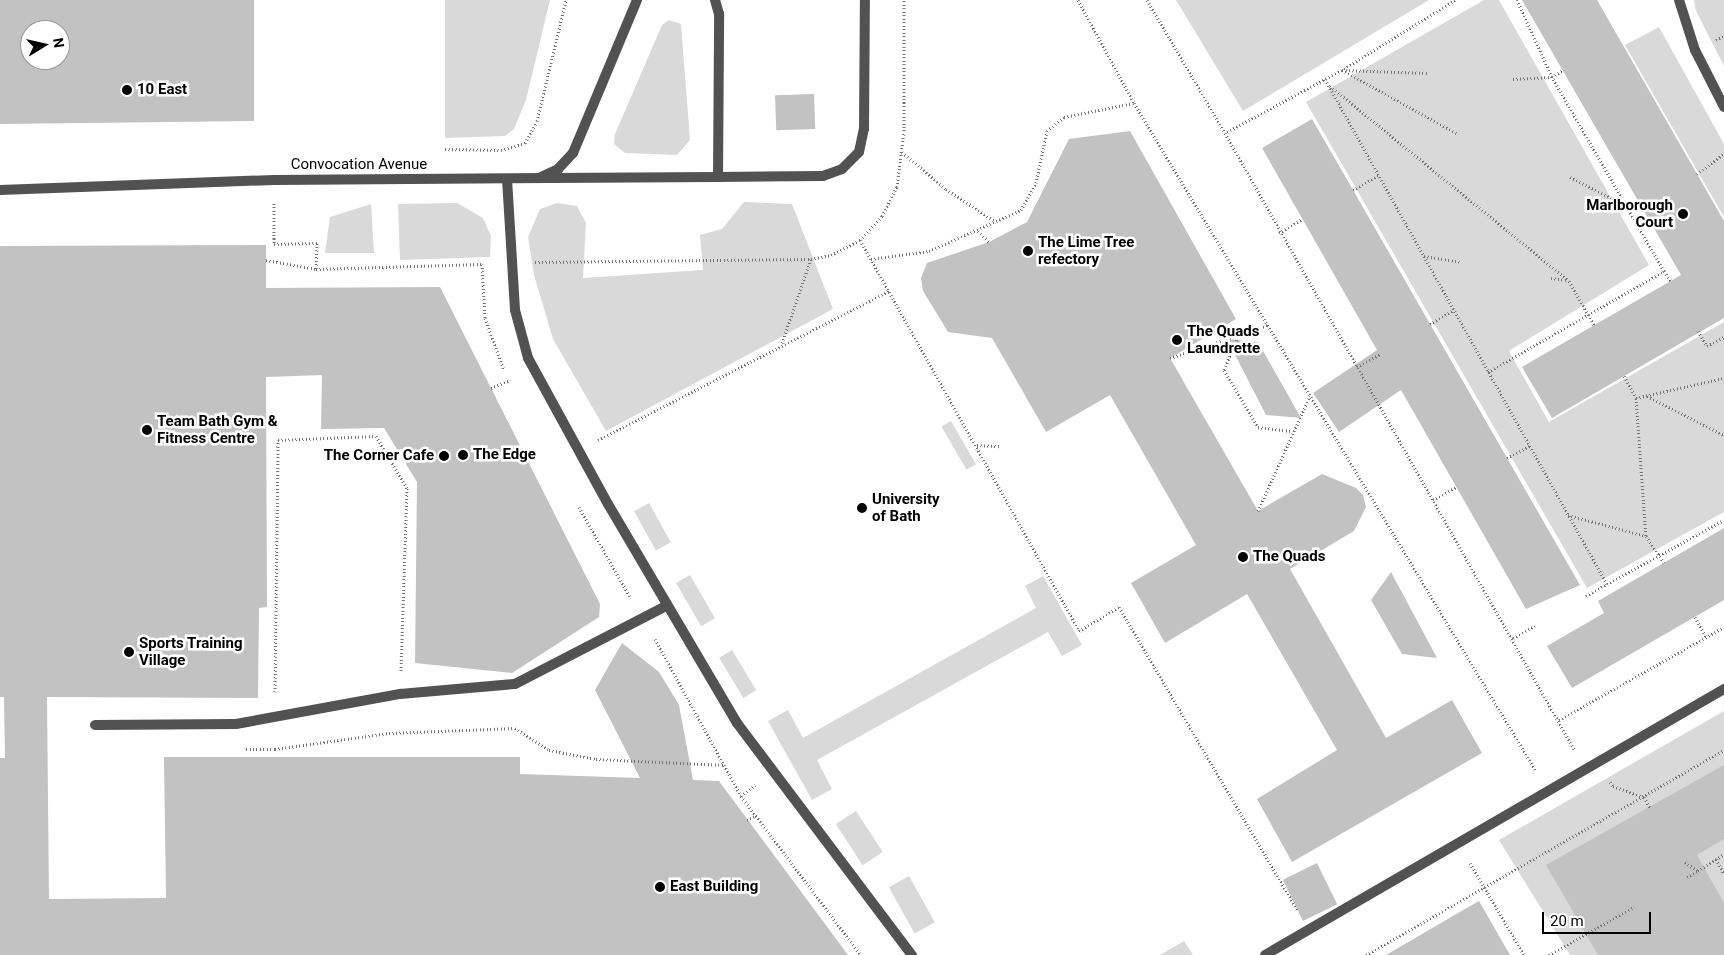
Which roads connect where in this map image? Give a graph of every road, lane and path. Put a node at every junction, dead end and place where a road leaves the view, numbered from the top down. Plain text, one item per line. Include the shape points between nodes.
1 (566, 0) edge
2 (637, 0) edge
3 (715, 0) edge
4 (865, 0) edge
5 (904, 0) edge
6 (1078, 0) edge
7 (1147, 0) edge
8 (1455, 0) edge
9 (1517, 0) edge
10 (1679, 0) edge
11 (1342, 70) junction
12 (1563, 70) dead end
13 (1428, 73) dead end
14 (1552, 76) junction
15 (1325, 79) junction
16 (1513, 79) dead end
17 (1327, 83) junction
18 (1134, 103) junction
19 (1724, 107) edge
20 (1225, 133) junction
21 (1458, 134) dead end
22 (444, 149) dead end
23 (902, 152) junction
24 (1724, 154) edge
25 (1697, 174) dead end
26 (1379, 176) junction
27 (718, 177) junction
28 (1570, 177) dead end
29 (537, 178) junction
30 (507, 179) junction
31 (274, 180) junction
32 (0, 190) edge
33 (1353, 190) dead end
34 (1626, 206) junction
35 (1641, 206) dead end
36 (1630, 212) junction
37 (1302, 219) dead end
38 (996, 222) junction
39 (978, 231) junction
40 (1279, 233) junction
41 (860, 240) junction
42 (990, 242) dead end
43 (1424, 256) junction
44 (811, 258) junction
45 (871, 259) junction
46 (266, 260) dead end
47 (1460, 262) dead end
48 (482, 264) junction
49 (512, 264) junction
50 (316, 269) junction
51 (1664, 271) junction
52 (1551, 278) dead end
53 (1569, 281) junction
54 (1671, 281) dead end
55 (889, 291) junction
56 (1453, 310) junction
57 (1588, 314) junction
58 (1430, 324) dead end
59 (1268, 325) junction
60 (1594, 325) dead end
61 (1698, 331) dead end
62 (1238, 333) junction
63 (1724, 337) edge
64 (781, 344) junction
65 (1380, 354) dead end
66 (1170, 358) dead end
67 (1356, 368) junction
68 (1488, 372) junction
69 (1624, 376) dead end
70 (1724, 378) edge
71 (510, 380) junction
72 (491, 388) dead end
73 (514, 389) dead end
74 (1310, 395) junction
75 (1646, 396) junction
76 (1636, 398) junction
77 (1293, 432) junction
78 (1724, 435) edge
79 (976, 445) junction
80 (999, 446) dead end
81 (1530, 446) junction
82 (578, 450) junction
83 (1507, 458) dead end
84 (1456, 487) dead end
85 (1433, 500) junction
86 (577, 504) dead end
87 (1258, 511) dead end
88 (1568, 514) junction
89 (1724, 520) edge
90 (1646, 536) junction
91 (1659, 556) junction
92 (1664, 563) dead end
93 (1607, 584) junction
94 (1586, 596) dead end
95 (666, 606) junction
96 (1695, 617) dead end
97 (643, 619) junction
98 (1535, 626) dead end
99 (1724, 627) edge
100 (1513, 638) junction
101 (1706, 638) junction
102 (1724, 689) edge
103 (400, 694) junction
104 (275, 715) junction
105 (1560, 720) junction
106 (95, 725) dead end
107 (237, 749) dead end
108 (1724, 750) edge
109 (1598, 762) junction
110 (724, 765) junction
111 (1584, 770) junction
112 (1548, 791) junction
113 (1644, 797) junction
114 (1650, 808) dead end
115 (756, 816) junction
116 (748, 820) dead end
117 (1459, 843) junction
118 (1724, 854) edge
119 (1716, 859) junction
120 (1685, 862) dead end
121 (1698, 871) junction
122 (1724, 874) edge
123 (1687, 877) dead end
124 (1485, 888) junction
125 (1634, 907) dead end
126 (1309, 930) junction
127 (861, 955) edge
128 (912, 955) edge
129 (1265, 955) edge
130 (1366, 955) edge
131 (1524, 955) edge
132 (1549, 955) edge

1 - 22 path via 537,121 525,143 502,150
2 - 29 street via 573,152 558,169
3 - 27 street via 719,14
4 - 27 street, Convocation Avenue via 864,129 858,152 842,169 823,176
5 - 23 path
6 - 18 path
7 - 20 path
8 - 11 path
9 - 14 path
10 - 19 street via 1695,50
11 - 13 path
11 - 15 path
11 - 21 path
12 - 14 path
14 - 16 path
14 - 34 path
15 - 17 path
15 - 20 path
17 - 26 path
17 - 53 path
18 - 38 path via 1064,117 1047,131 1036,183 1021,210
18 - 59 path
20 - 40 path
23 - 38 path via 946,189
23 - 41 path via 897,187 882,216
24 - 25 path
26 - 33 path
26 - 43 path
27 - 29 street, Convocation Avenue
28 - 34 path
29 - 30 street, Convocation Avenue
30 - 31 street, Convocation Avenue
30 - 49 street
31 - 32 street, Convocation Avenue
31 - 50 path via 274,244 317,243
34 - 36 path
35 - 36 path
36 - 51 path
37 - 40 path
38 - 39 path
39 - 42 path
39 - 45 path via 929,251
40 - 67 path
41 - 44 path via 831,255
41 - 45 path
43 - 47 path
43 - 56 path
44 - 49 path
44 - 64 path
45 - 55 path
46 - 50 path
48 - 49 path
48 - 50 path
48 - 71 path via 485,318
49 - 82 street via 515,310 528,358
51 - 54 path
51 - 57 path
52 - 53 path
53 - 57 path
55 - 64 path
55 - 79 path
56 - 58 path
56 - 68 path
57 - 60 path
57 - 68 path
59 - 62 path
59 - 74 path
61 - 63 path via 1707,346
62 - 66 path
62 - 77 path via 1224,370 1258,427
64 - 82 path
65 - 67 path
67 - 85 path
68 - 81 path
69 - 76 path
70 - 75 path
71 - 72 path
71 - 73 path
74 - 77 path
74 - 112 path
75 - 76 path
75 - 78 path
76 - 90 path
77 - 87 path
79 - 80 path
79 - 126 path via 1079,631 1119,607
81 - 83 path
81 - 88 path
82 - 95 street
84 - 85 path
85 - 100 path
86 - 97 path
88 - 90 path
88 - 93 path
89 - 91 path
90 - 91 path
91 - 92 path
91 - 93 path
93 - 94 path
95 - 97 street
95 - 128 street via 737,723
96 - 101 path
97 - 103 street via 515,684
97 - 110 path
98 - 100 path
99 - 101 path
100 - 105 path
101 - 105 path
102 - 109 street
103 - 104 street
103 - 104 path via 406,488 376,436 278,440
104 - 106 street via 236,724
105 - 111 path
107 - 110 path via 275,749 389,733 515,728 550,750 596,759
108 - 113 path
109 - 111 street
109 - 113 path via 1613,786
110 - 115 path
111 - 112 street
112 - 117 street
113 - 114 path
113 - 124 path
115 - 116 path
115 - 127 path
117 - 124 path
117 - 126 street
118 - 119 path
119 - 121 path
119 - 122 path
120 - 121 path
121 - 123 path
124 - 130 path
124 - 131 path
125 - 132 path
126 - 129 street

